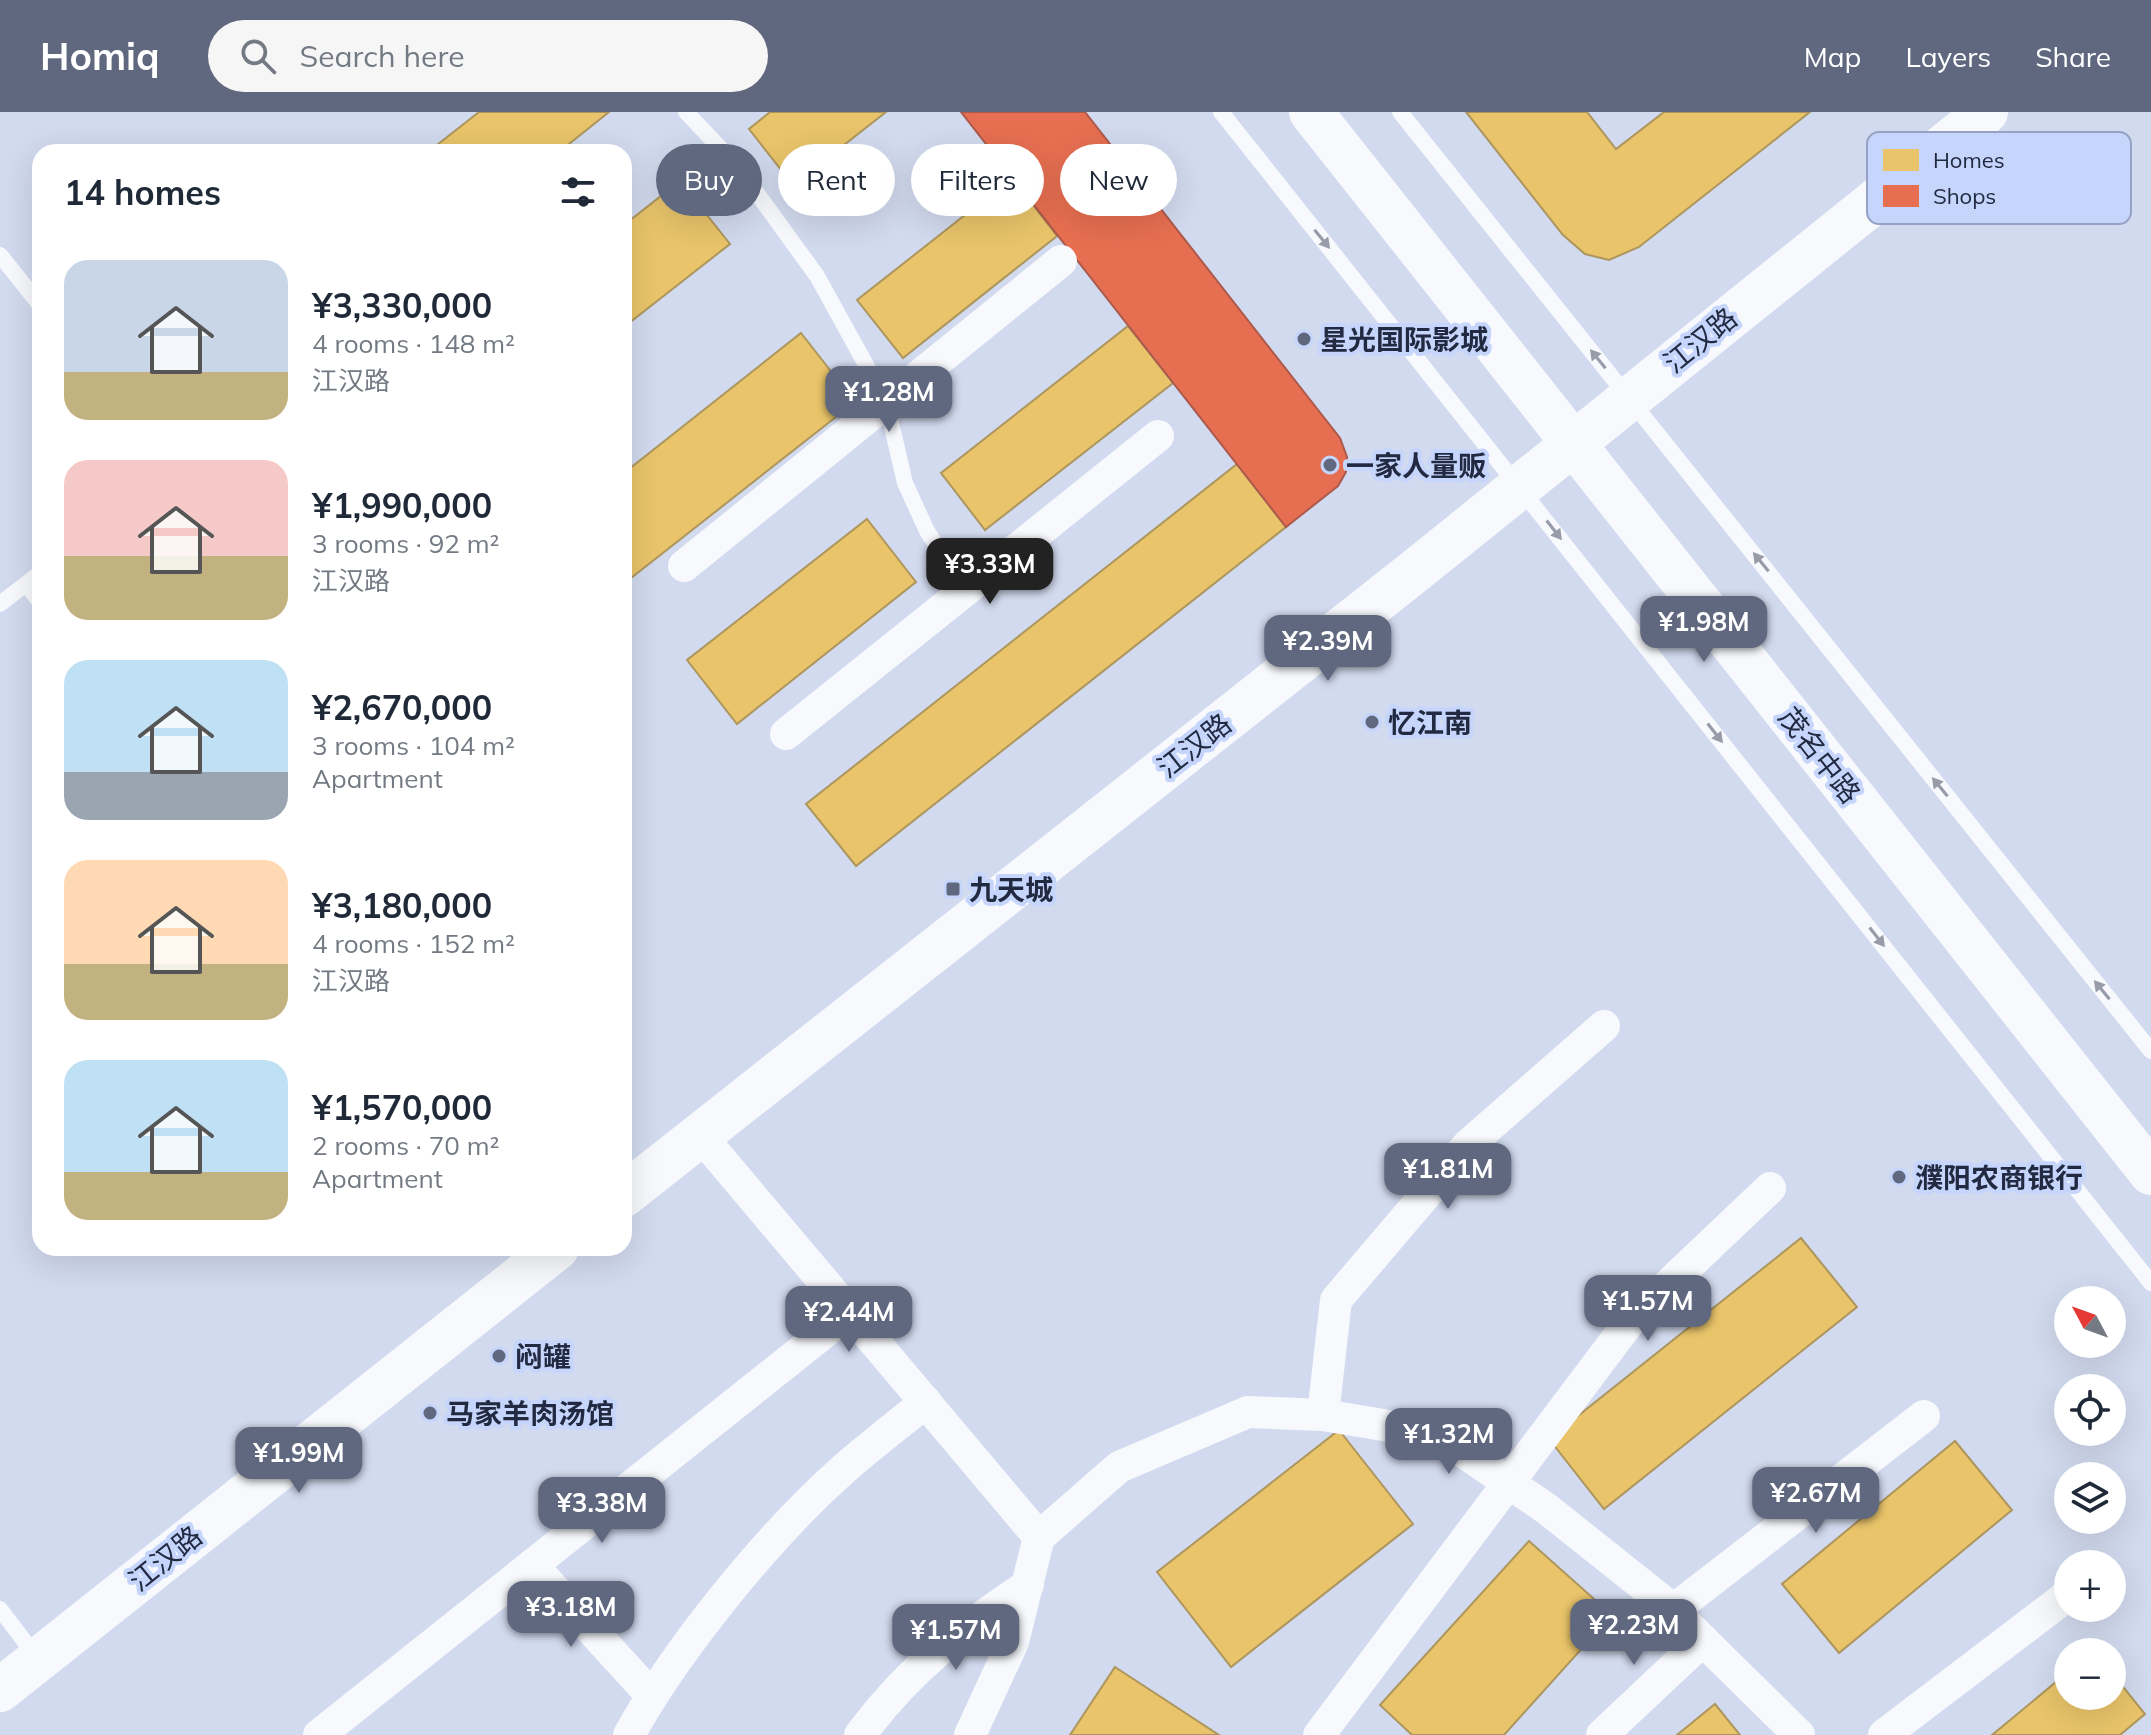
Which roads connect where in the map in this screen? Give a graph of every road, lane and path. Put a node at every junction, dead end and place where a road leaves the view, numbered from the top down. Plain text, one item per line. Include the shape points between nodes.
1 (686, 112) edge
2 (1221, 112) edge
3 (1311, 112) edge
4 (1400, 112) edge
5 (1986, 112) edge
6 (1961, 132) edge
7 (1867, 207) edge
8 (0, 255) edge
9 (1061, 261) dead end
10 (32, 295) edge
11 (1629, 397) junction
12 (886, 401) junction
13 (1158, 436) dead end
14 (1571, 443) junction
15 (1519, 486) junction
16 (684, 566) dead end
17 (32, 579) edge
18 (26, 584) junction
19 (965, 590) junction
20 (32, 592) edge
21 (0, 604) edge
22 (786, 734) dead end
23 (1604, 1026) dead end
24 (2151, 1051) edge
25 (700, 1135) junction
26 (2151, 1173) edge
27 (1770, 1188) dead end
28 (632, 1189) edge
29 (547, 1256) edge
30 (2151, 1283) edge
31 (850, 1312) junction
32 (926, 1402) junction
33 (1323, 1415) junction
34 (1924, 1416) dead end
35 (1508, 1481) junction
36 (1039, 1537) junction
37 (532, 1565) junction
38 (1028, 1585) junction
39 (2054, 1606) edge
40 (0, 1609) edge
41 (1672, 1611) junction
42 (1703, 1640) junction
43 (39, 1659) junction
44 (0, 1690) edge
45 (651, 1695) junction
46 (319, 1735) edge
47 (629, 1735) edge
48 (860, 1735) edge
49 (970, 1735) edge
50 (1319, 1735) edge
51 (1602, 1735) edge
52 (1799, 1735) edge
53 (1884, 1735) edge

1 - 12 lane via 738,167 817,276
2 -> 15 lane
3 - 14 street, 茂名中路
11 -> 4 lane
5 - 6 street, 江汉路
7 - 11 street, 江汉路
8 - 10 lane
9 - 12 street
11 - 14 street, 江汉路
24 -> 11 lane
12 - 16 street
12 - 19 lane via 905,483 927,531
13 - 19 street
14 - 15 street, 江汉路
14 - 26 street, 茂名中路
15 - 25 street, 江汉路
15 -> 30 lane
17 - 18 lane
18 - 20 lane
18 - 21 lane
19 - 22 street
23 - 33 street via 1468,1145 1336,1300
25 - 28 street, 江汉路
25 - 31 street
27 - 35 street via 1630,1321
29 - 43 street, 江汉路
31 - 32 street
31 - 37 street
32 - 36 street
32 - 45 street via 844,1469 769,1544
33 - 35 street via 1437,1434
33 - 36 street via 1248,1412 1119,1467
34 - 41 street
35 - 41 street
35 - 50 street
36 - 38 street
37 - 45 street
37 - 46 street
38 - 48 street via 956,1633 883,1704
38 - 49 street via 1013,1642
39 - 53 street
40 - 43 lane
41 - 42 street
42 - 51 street
42 - 52 street
43 - 44 street, 江汉路
45 - 47 street

